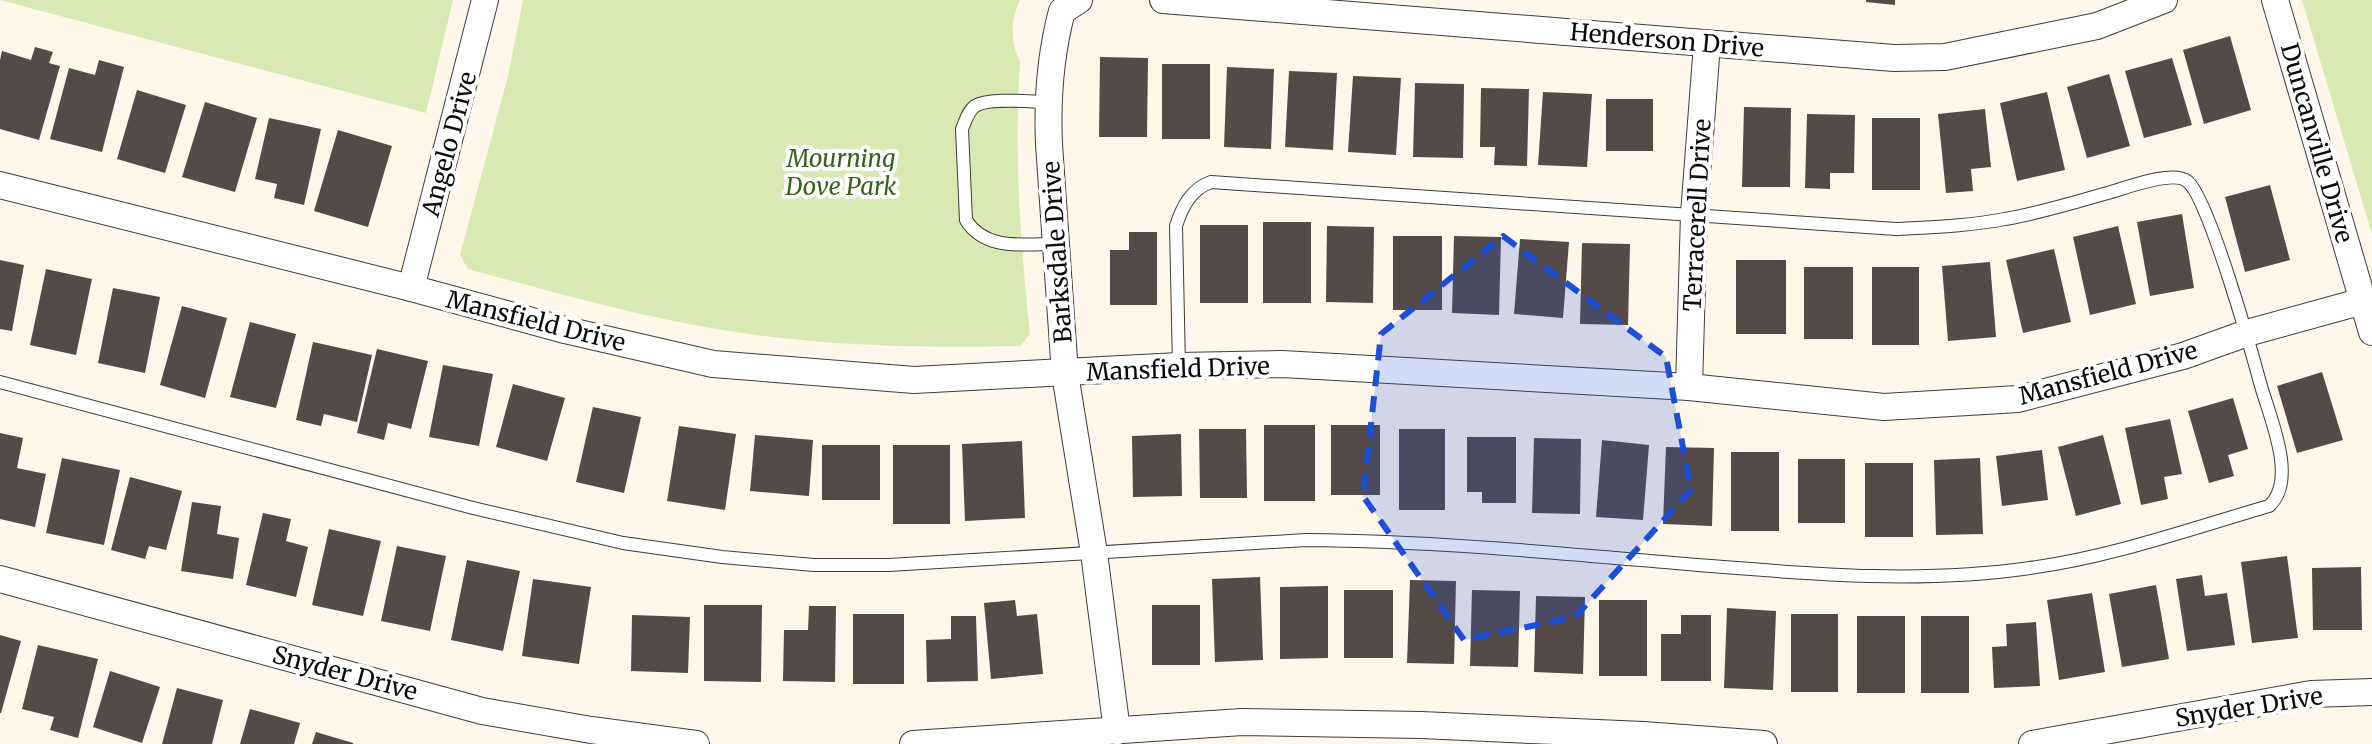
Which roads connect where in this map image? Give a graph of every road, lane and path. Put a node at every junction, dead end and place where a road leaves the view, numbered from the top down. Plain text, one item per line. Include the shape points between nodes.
1 (485, 0) edge
2 (1163, 0) edge
3 (2164, 0) edge
4 (2275, 0) edge
5 (1070, 6) edge
6 (1707, 44) junction
7 (1048, 102) junction
8 (0, 185) edge
9 (1694, 214) junction
10 (1056, 244) junction
11 (411, 288) junction
12 (2363, 301) junction
13 (2372, 332) edge
14 (2247, 333) junction
15 (1179, 366) junction
16 (1065, 374) junction
17 (0, 382) edge
18 (1689, 387) junction
19 (1094, 553) junction
20 (0, 579) edge
21 (2372, 692) edge
22 (1117, 731) junction
23 (590, 737) edge
24 (1582, 738) edge
25 (696, 744) edge
26 (913, 744) edge
27 (1764, 744) edge
28 (2032, 744) edge

1 - 11 street, Angelo Drive
2 - 6 street, Henderson Drive
3 - 6 street, Henderson Drive via 2097,26 1945,57
4 - 12 street, Duncanville Drive
5 - 7 street, Barksdale Drive via 1052,51
6 - 9 street, Terracerell Drive
7 - 10 street, Barksdale Drive
7 - 10 lane via 990,102 975,106 967,117 962,129 966,220 982,238 1004,244
8 - 11 street, Mansfield Drive
9 - 14 lane via 1896,229 2005,219 2181,178 2205,209
9 - 15 lane via 1211,182 1190,196 1176,226
9 - 18 street, Terracerell Drive
10 - 16 street, Barksdale Drive
11 - 16 street, Mansfield Drive via 713,364 914,380
12 - 13 street, Duncanville Drive
12 - 14 street, Mansfield Drive
14 - 18 street, Mansfield Drive via 2183,356 2018,399 1884,407
14 - 19 lane via 2281,461 2278,498 2269,506 2089,558 2028,569 1894,577 1355,540
15 - 16 street, Mansfield Drive
15 - 18 street, Mansfield Drive via 1297,365
16 - 19 street, Barksdale Drive
17 - 19 lane via 623,543 814,565
19 - 22 street, Barksdale Drive
20 - 23 street, Snyder Drive
21 - 28 street, Snyder Drive via 2311,694
22 - 24 street via 1242,722 1421,725
22 - 26 street
23 - 25 street, Snyder Drive
24 - 27 street

